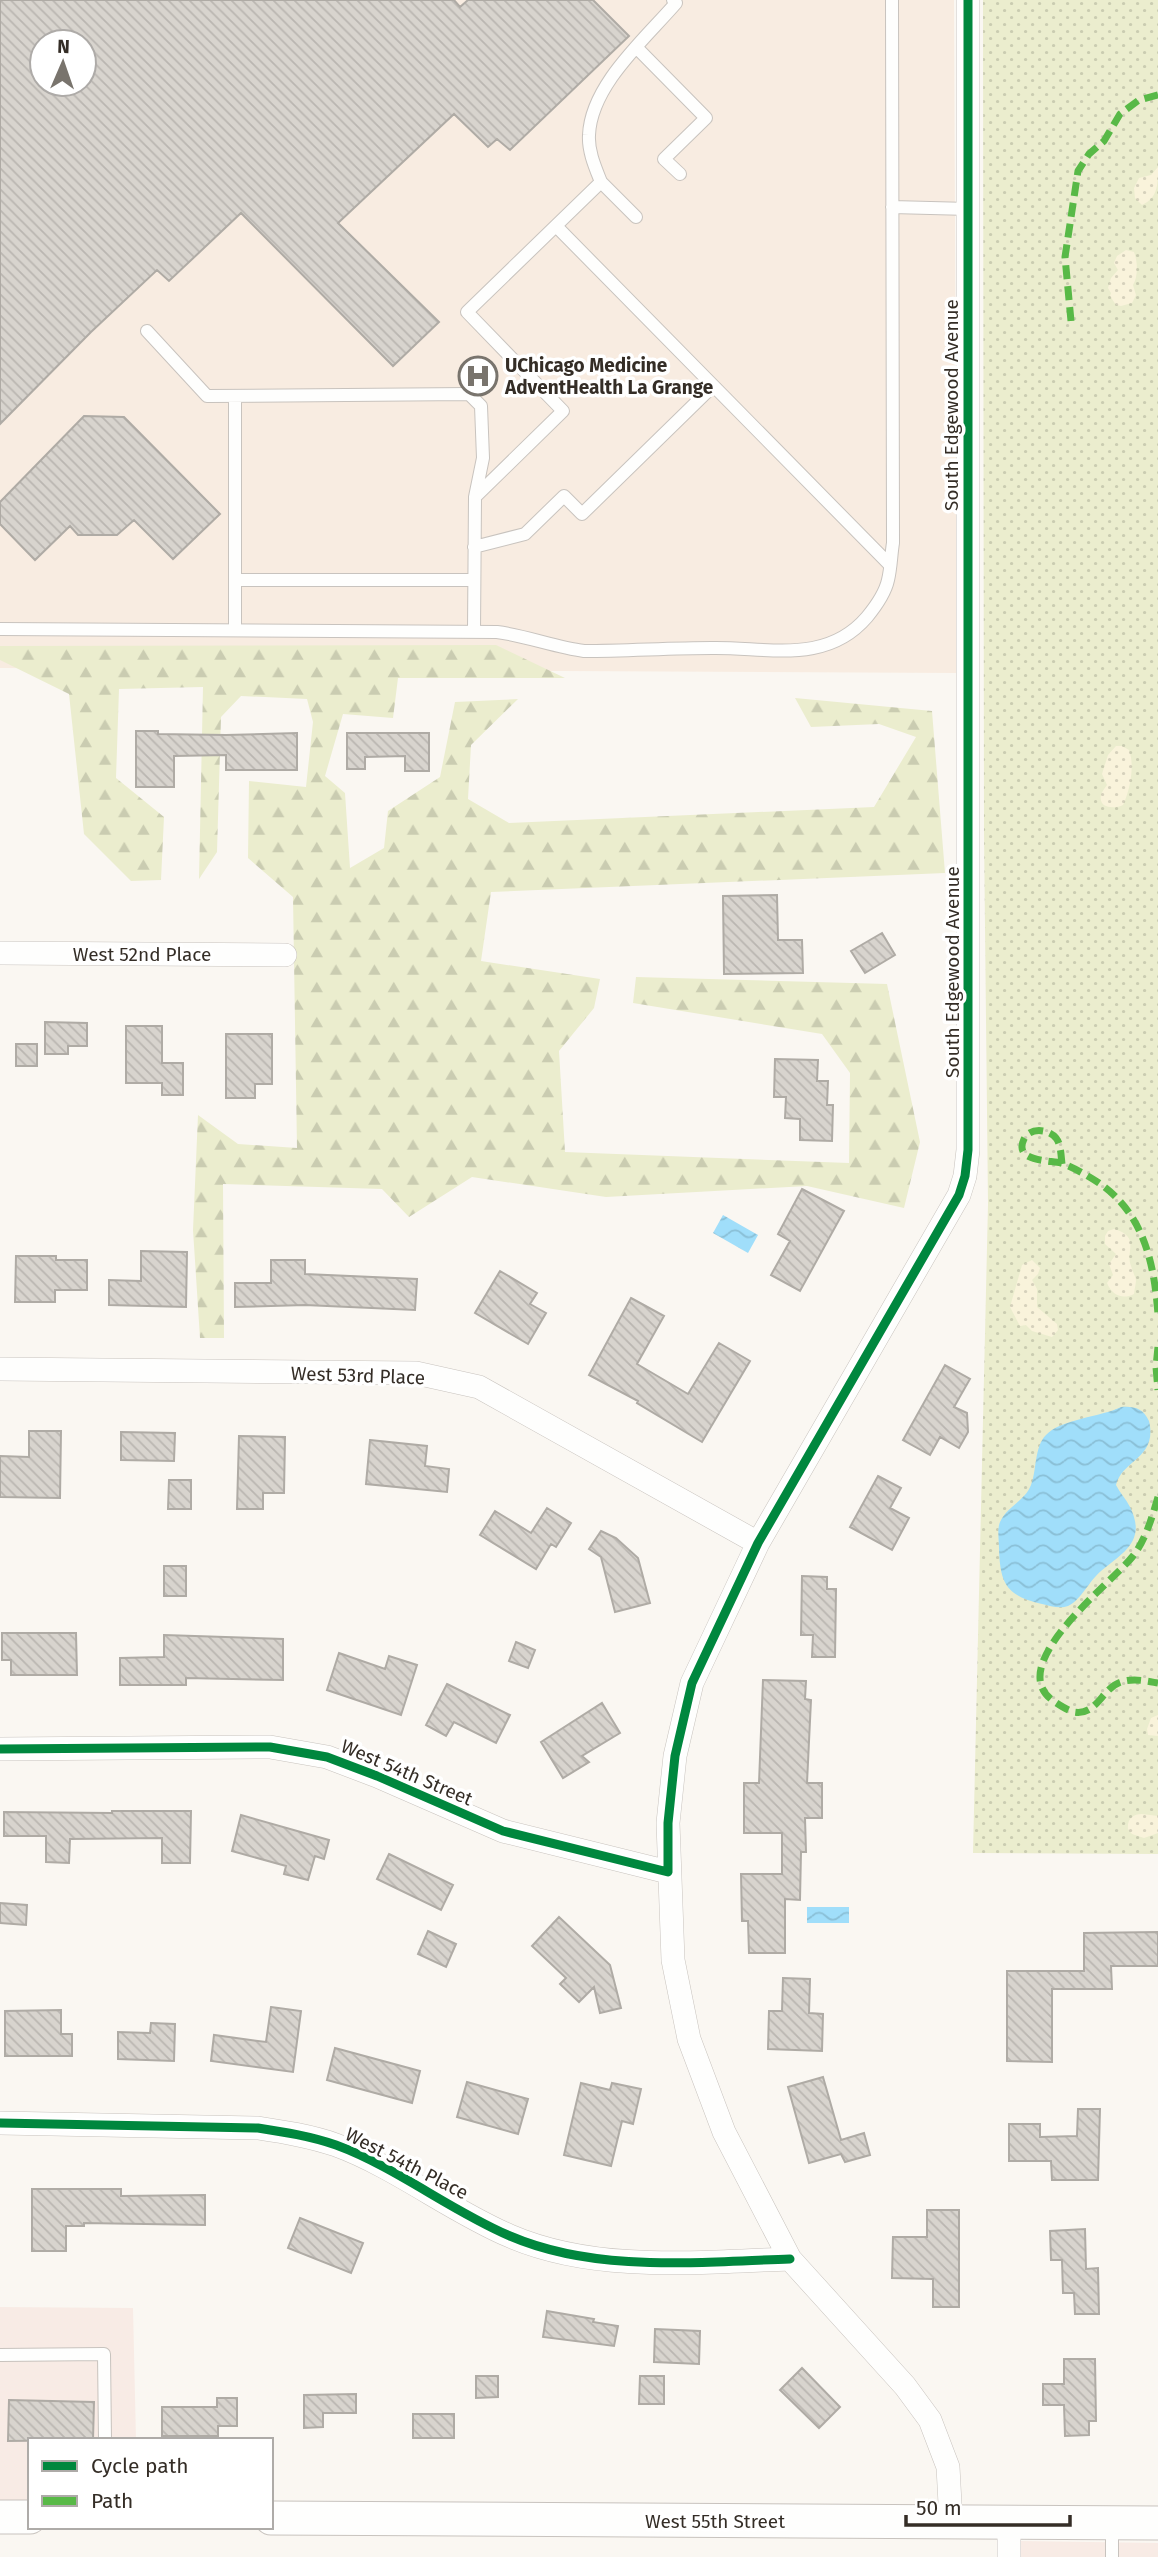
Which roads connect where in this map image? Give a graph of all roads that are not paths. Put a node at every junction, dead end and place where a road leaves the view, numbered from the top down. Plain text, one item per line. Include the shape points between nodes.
1 (673, 0) edge
2 (892, 0) edge
3 (968, 0) edge
4 (637, 48) junction
5 (680, 174) dead end
6 (601, 182) junction
7 (892, 208) junction
8 (968, 209) junction
9 (636, 217) dead end
10 (556, 226) junction
11 (146, 331) dead end
12 (713, 386) junction
13 (235, 396) junction
14 (475, 497) junction
15 (474, 547) junction
16 (890, 565) junction
17 (235, 580) junction
18 (474, 580) junction
19 (0, 629) edge
20 (234, 630) junction
21 (474, 631) junction
22 (0, 953) edge
23 (285, 955) dead end
24 (0, 1369) edge
25 (758, 1543) junction
26 (0, 1749) edge
27 (668, 1872) junction
28 (0, 2123) edge
29 (790, 2259) junction
30 (0, 2355) edge
31 (104, 2438) edge
32 (0, 2517) edge
33 (28, 2517) edge
34 (273, 2518) edge
35 (951, 2522) junction
36 (1009, 2522) junction
37 (1112, 2523) junction
38 (1158, 2523) edge
39 (1009, 2557) edge
40 (1112, 2557) edge

1 - 4 lane via 676,3
2 - 7 lane
3 - 8 street, South Edgewood Avenue
4 - 5 lane via 706,118 664,159
4 - 6 lane via 596,101 588,137
6 - 9 lane
6 - 10 lane
7 - 8 lane
7 - 16 lane
8 - 25 street, South Edgewood Avenue via 970,908 965,1176 959,1195
10 - 12 lane
10 - 14 lane via 467,312 564,411
11 - 13 lane via 207,396
12 - 15 lane via 582,514 564,496 525,534
12 - 16 lane
13 - 14 lane via 469,394 481,406 483,458
13 - 17 lane
14 - 15 lane
15 - 18 lane
16 - 21 lane via 884,590 871,612 843,639 825,647 584,651 522,635
17 - 18 lane
17 - 20 lane
18 - 21 lane
19 - 20 lane
20 - 21 lane
22 - 23 street, West 52nd Place
24 - 25 street, West 53rd Place via 416,1373 479,1387
25 - 27 street, South Edgewood Avenue via 692,1683 675,1756
26 - 27 street, West 54th Street via 270,1747 327,1757 503,1831
27 - 29 street, South Edgewood Avenue via 673,1960 690,2039 724,2133
28 - 29 street, West 54th Place via 258,2128 296,2134 336,2145 510,2236 556,2252 647,2263
29 - 35 street, South Edgewood Avenue via 930,2420 948,2467
30 - 31 lane via 104,2354
32 - 33 main road
34 - 35 main road, West 55th Street
35 - 36 main road, West 55th Street
36 - 37 main road, West 55th Street
36 - 39 street
37 - 38 main road, West 55th Street
37 - 40 lane

